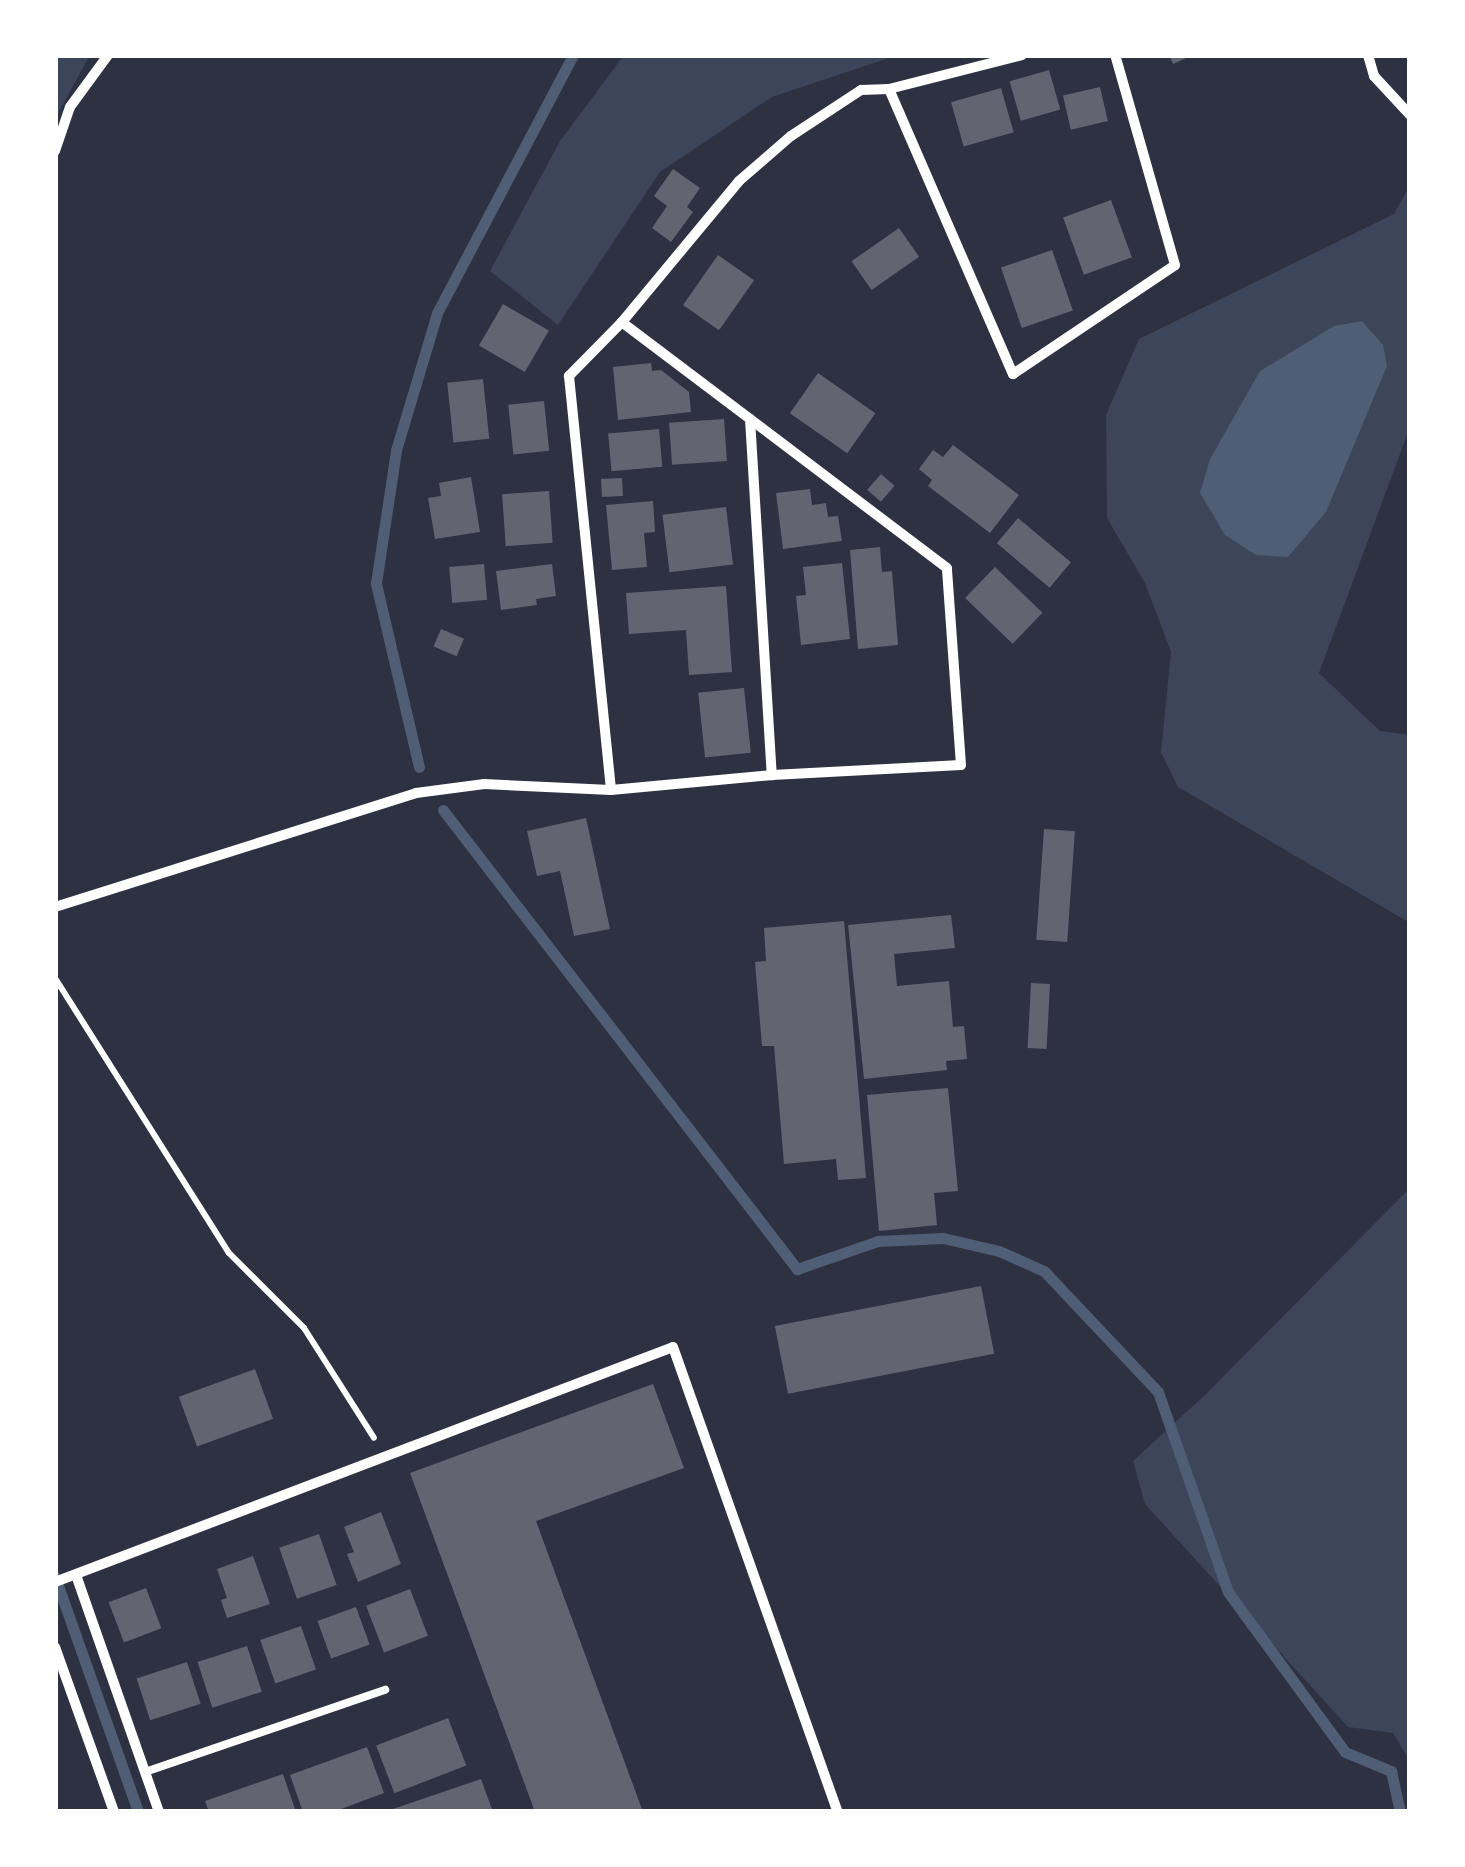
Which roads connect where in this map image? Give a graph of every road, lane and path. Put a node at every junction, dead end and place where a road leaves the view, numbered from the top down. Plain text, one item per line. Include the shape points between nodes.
1 (108, 55) edge
2 (1022, 55) edge
3 (1115, 55) edge
4 (1368, 55) edge
5 (889, 89) junction
6 (1410, 115) edge
7 (55, 151) edge
8 (622, 322) junction
9 (750, 419) junction
10 (772, 775) junction
11 (611, 790) junction
12 (55, 907) edge
13 (55, 978) edge
14 (386, 1456) junction
15 (65, 1579) edge
16 (55, 1647) edge
17 (385, 1690) dead end
18 (145, 1772) junction
19 (114, 1812) edge
20 (159, 1812) edge
21 (838, 1812) edge

1 - 7 street via 70,107
2 - 5 street
3 - 5 street via 1175,265 1013,374
4 - 6 street via 1374,76
5 - 8 street via 861,90 739,181
8 - 9 street
8 - 11 street via 570,376
9 - 10 street
9 - 10 street via 947,568 961,766
10 - 11 street
11 - 12 street via 484,784 416,793
13 - 14 path via 229,1253 304,1328
14 - 15 street
14 - 21 street via 673,1347
15 - 18 street
16 - 19 street
17 - 18 lane
18 - 20 street

